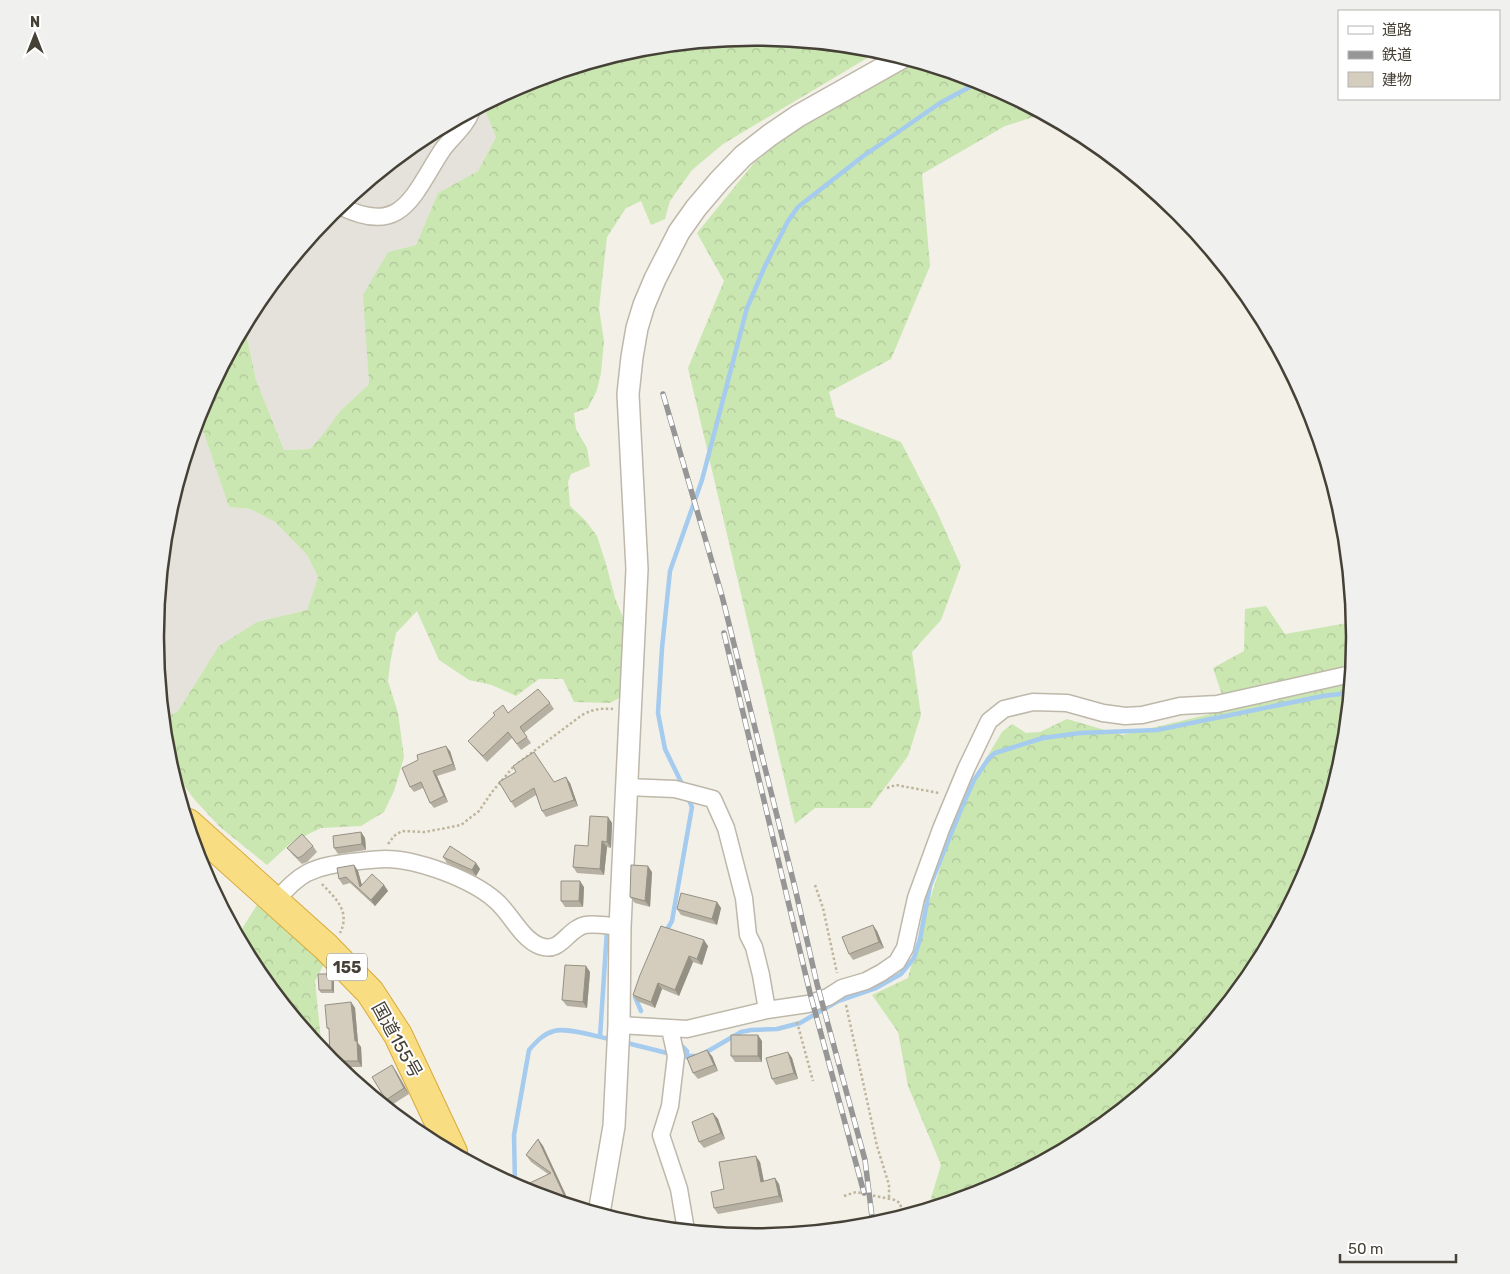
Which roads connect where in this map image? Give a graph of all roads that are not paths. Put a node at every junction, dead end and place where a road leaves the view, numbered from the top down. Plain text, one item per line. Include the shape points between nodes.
1 (893, 63) edge
2 (462, 124) edge
3 (347, 210) edge
4 (1344, 676) edge
5 (626, 788) junction
6 (198, 832) edge
7 (276, 901) junction
8 (620, 927) junction
9 (767, 1010) junction
10 (619, 1025) junction
11 (670, 1028) junction
12 (448, 1141) edge
13 (600, 1207) edge
14 (685, 1224) edge

1 - 5 street via 798,116 743,156 679,232 644,305 637,328 628,394 637,569
2 - 3 street via 404,207 386,217 369,217
4 - 9 street via 1217,704 1180,706 1142,715 1125,716 1067,703 1033,702 1004,709 989,721 966,769 916,898 905,948 897,962 866,981 842,988 828,997 808,1004
5 - 8 street
5 - 9 street via 675,789 713,799 726,828 744,898 748,934 761,975
6 - 7 highway, 国道155号 / 155
7 - 8 street via 294,881 312,871 333,864 387,859 430,867 484,891 496,900 524,934 540,946 558,946 577,928 585,925
7 - 12 highway, 国道155号 / 155 via 326,947 386,1013
8 - 10 street
9 - 11 street via 687,1029
10 - 11 street
10 - 13 street via 614,1126
11 - 14 street via 676,1056 670,1106 661,1135 679,1189

